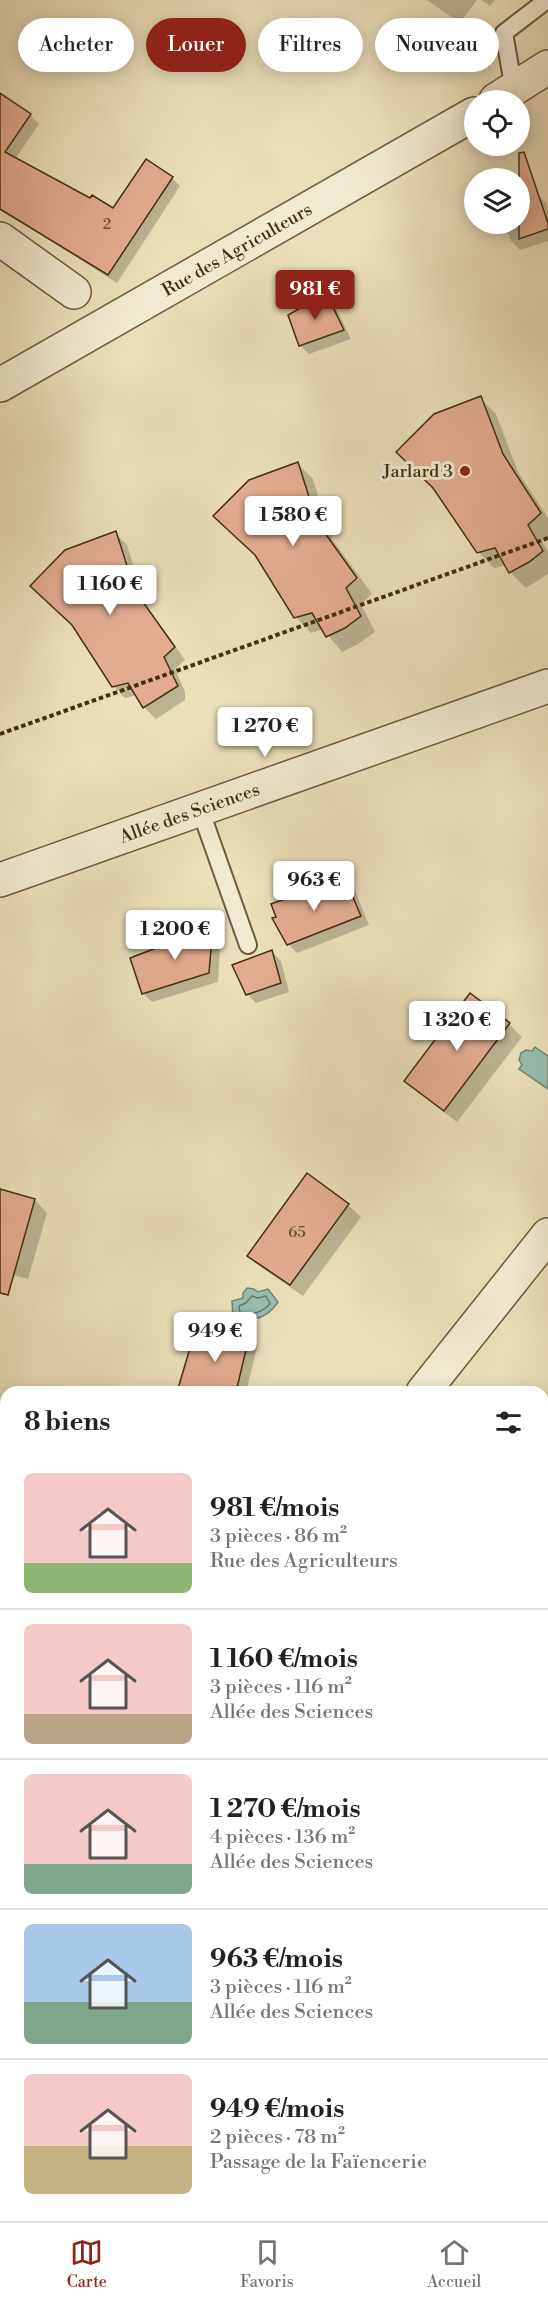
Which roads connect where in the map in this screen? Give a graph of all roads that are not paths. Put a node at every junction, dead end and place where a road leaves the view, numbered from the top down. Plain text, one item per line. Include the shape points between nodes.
1 (547, 0) edge
2 (548, 67) edge
3 (505, 90) edge
4 (513, 90) edge
5 (464, 120) edge
6 (0, 239) edge
7 (74, 292) dead end
8 (0, 385) edge
9 (548, 686) edge
10 (200, 809) junction
11 (0, 880) edge
12 (248, 945) dead end
13 (548, 1235) edge
14 (428, 1386) edge

1 - 3 lane via 504,33
2 - 4 street
5 - 8 street, Rue des Agriculteurs
6 - 7 street
9 - 10 street, Allée des Sciences
10 - 11 street, Allée des Sciences
10 - 12 lane
13 - 14 street

